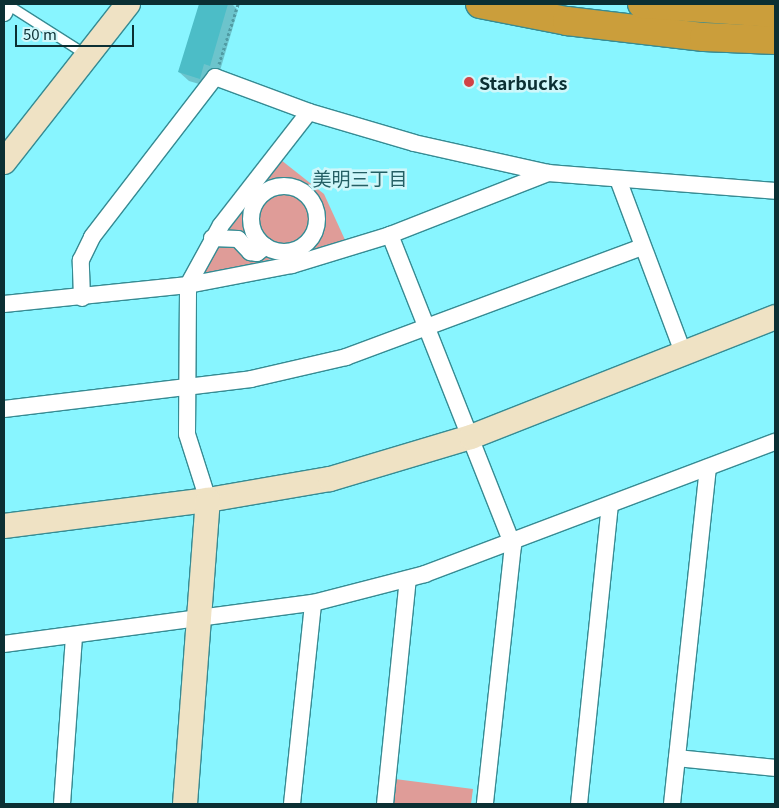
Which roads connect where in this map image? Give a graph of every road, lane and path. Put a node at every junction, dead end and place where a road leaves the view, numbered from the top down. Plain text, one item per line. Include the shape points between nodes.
1 (128, 4) edge
2 (238, 4) edge
3 (480, 4) edge
4 (642, 4) edge
5 (7, 7) edge
6 (775, 13) edge
7 (775, 40) edge
8 (87, 55) junction
9 (215, 77) junction
10 (309, 112) junction
11 (4, 162) edge
12 (548, 173) junction
13 (619, 182) junction
14 (775, 191) edge
15 (390, 235) junction
16 (212, 238) junction
17 (312, 238) junction
18 (266, 246) junction
19 (641, 247) junction
20 (328, 255) junction
21 (188, 285) junction
22 (82, 298) junction
23 (4, 304) edge
24 (774, 323) edge
25 (428, 330) junction
26 (683, 352) junction
27 (188, 388) junction
28 (4, 409) edge
29 (471, 437) junction
30 (775, 442) edge
31 (708, 468) junction
32 (208, 500) junction
33 (610, 506) junction
34 (4, 526) edge
35 (513, 545) junction
36 (408, 579) junction
37 (313, 603) junction
38 (199, 616) junction
39 (74, 634) junction
40 (4, 644) edge
41 (677, 758) junction
42 (775, 768) edge
43 (62, 804) edge
44 (185, 804) edge
45 (292, 804) edge
46 (385, 804) edge
47 (485, 804) edge
48 (578, 804) edge
49 (672, 804) edge

1 - 8 street
2 - 9 path
3 - 7 highway via 567,20 694,36
4 - 6 highway
5 - 8 lane
8 - 11 street
9 - 10 street
9 - 22 street via 92,237 80,260
10 - 12 street via 414,143
10 - 16 street
12 - 13 street
12 - 15 street
13 - 14 street
13 - 19 street
15 - 20 street
15 - 25 street
16 - 18 street via 238,239 250,252 257,253
16 - 21 street
17 - 18 street via 293,251
17 - 18 street via 317,217 314,206 299,190 279,187 261,196 252,214 255,234
17 - 20 street
19 - 25 street
19 - 26 street
20 - 21 street
21 - 22 street
21 - 27 street
22 - 23 street
24 - 26 street
25 - 27 street via 346,357
25 - 29 street
26 - 29 street
27 - 28 street
27 - 32 street via 187,434
29 - 32 street via 330,479
29 - 35 street
30 - 31 street
31 - 33 street
31 - 41 street
32 - 34 street
32 - 38 street
33 - 35 street
33 - 48 street
35 - 36 street
35 - 47 street
36 - 37 street
36 - 46 street
37 - 38 street
37 - 45 street
38 - 39 street
38 - 44 street
39 - 40 street
39 - 43 street
41 - 42 street
41 - 49 street

